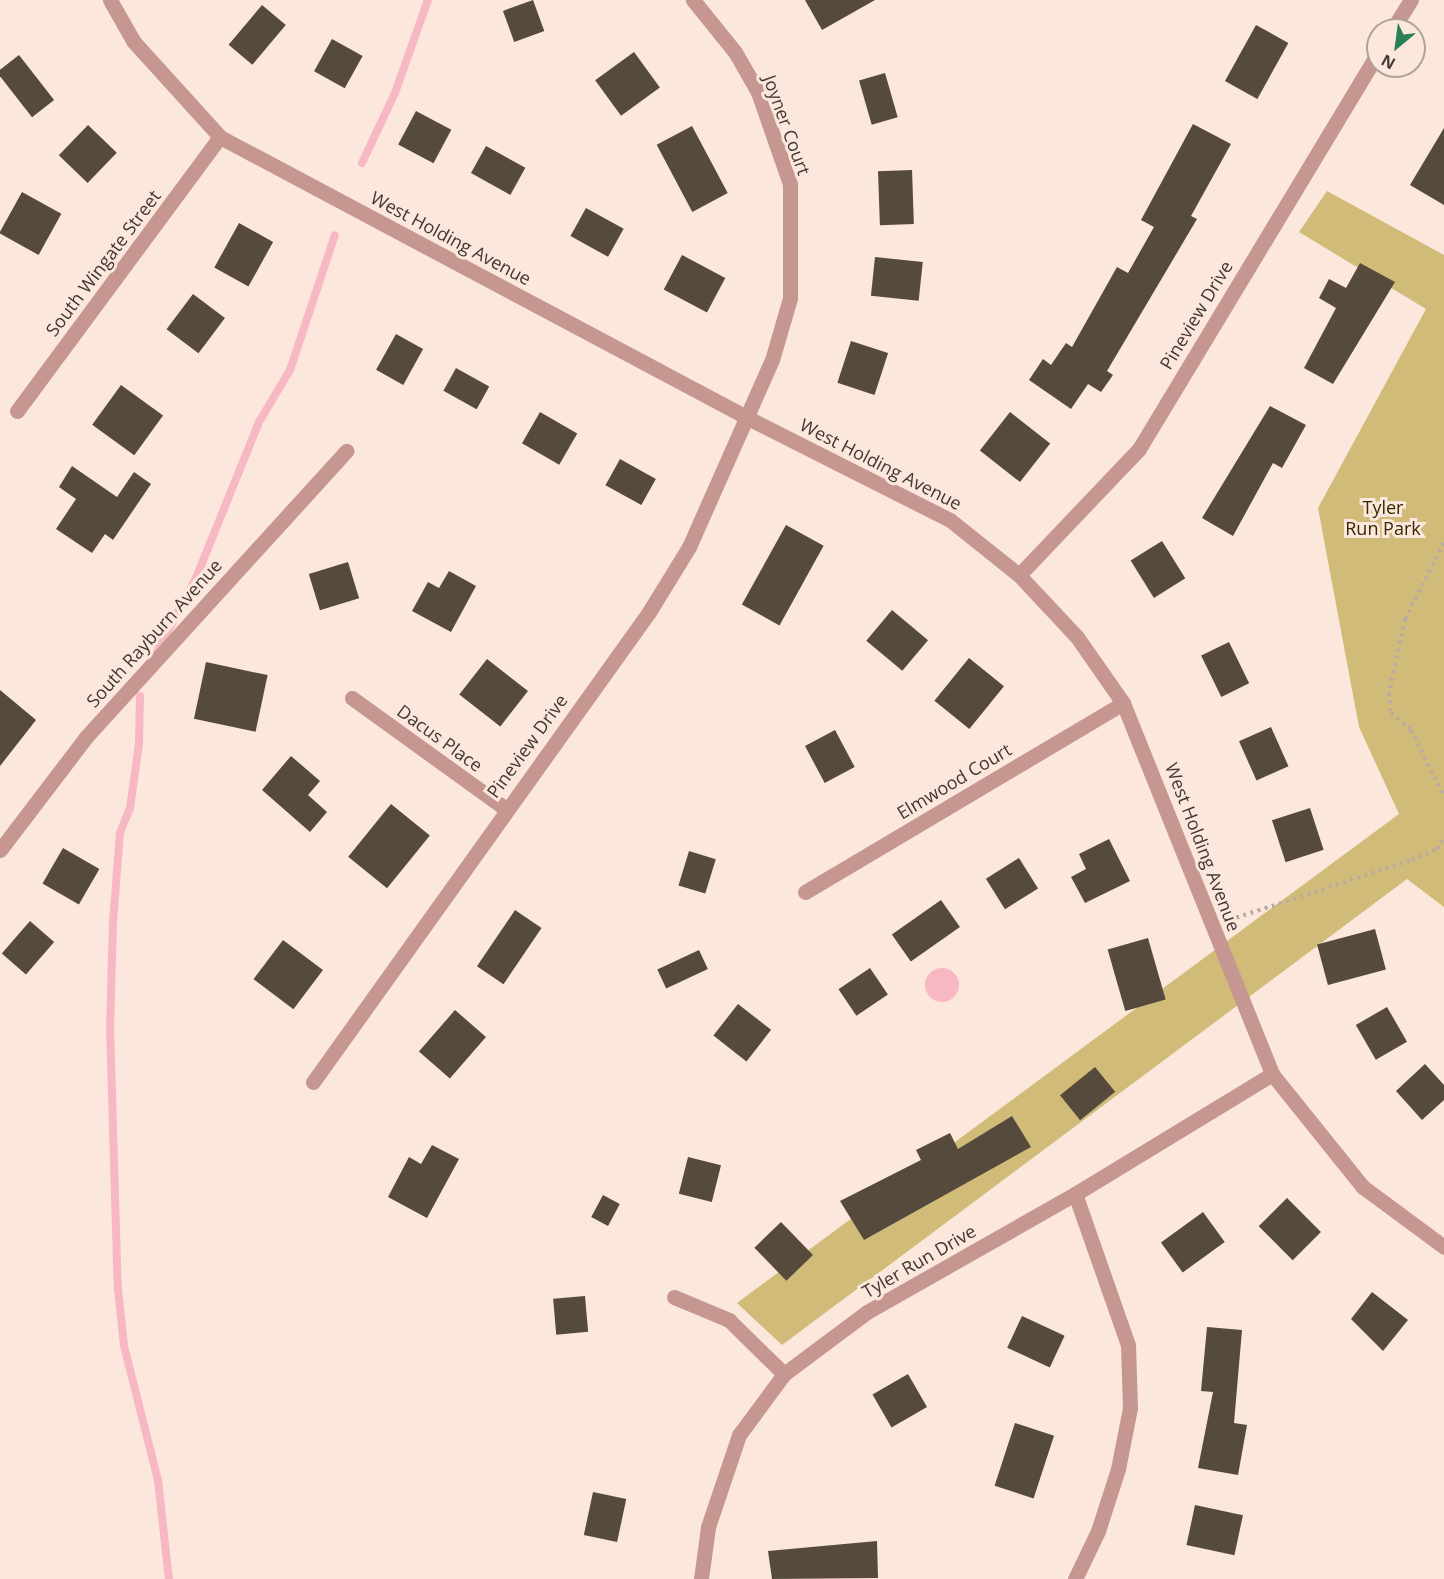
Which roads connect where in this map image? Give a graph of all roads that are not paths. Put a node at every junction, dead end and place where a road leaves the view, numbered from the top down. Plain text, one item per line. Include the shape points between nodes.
1 (110, 0) edge
2 (693, 0) edge
3 (1411, 0) edge
4 (1400, 18) edge
5 (1366, 73) edge
6 (220, 137) junction
7 (17, 411) dead end
8 (748, 418) junction
9 (346, 451) dead end
10 (1019, 575) junction
11 (352, 698) dead end
12 (1124, 703) junction
13 (506, 809) junction
14 (0, 850) edge
15 (805, 892) dead end
16 (1272, 1074) junction
17 (313, 1082) dead end
18 (1075, 1194) junction
19 (1444, 1247) edge
20 (674, 1297) dead end
21 (784, 1374) junction
22 (701, 1579) edge
23 (1075, 1579) edge

1 - 6 street, West Holding Avenue via 134,42
2 - 8 street, Joyner Court via 735,52 758,92 790,184 790,298
3 - 4 street
5 - 10 street, Pineview Drive via 1139,449
6 - 7 street, South Wingate Street
6 - 8 street, West Holding Avenue
8 - 10 street, West Holding Avenue via 950,520
8 - 13 street, Pineview Drive via 689,547 649,612
9 - 14 street, South Rayburn Avenue via 86,737
10 - 12 street, West Holding Avenue via 1077,637
11 - 13 street, Dacus Place
12 - 15 street, Elmwood Court
12 - 16 street, West Holding Avenue
13 - 17 street, Pineview Drive
16 - 18 street, Tyler Run Drive
16 - 19 street, West Holding Avenue via 1364,1187
18 - 21 street, Tyler Run Drive via 867,1312
18 - 23 street via 1128,1345 1130,1408 1112,1490
20 - 21 street via 729,1320
21 - 22 street, Tyler Run Drive via 739,1436 708,1527

